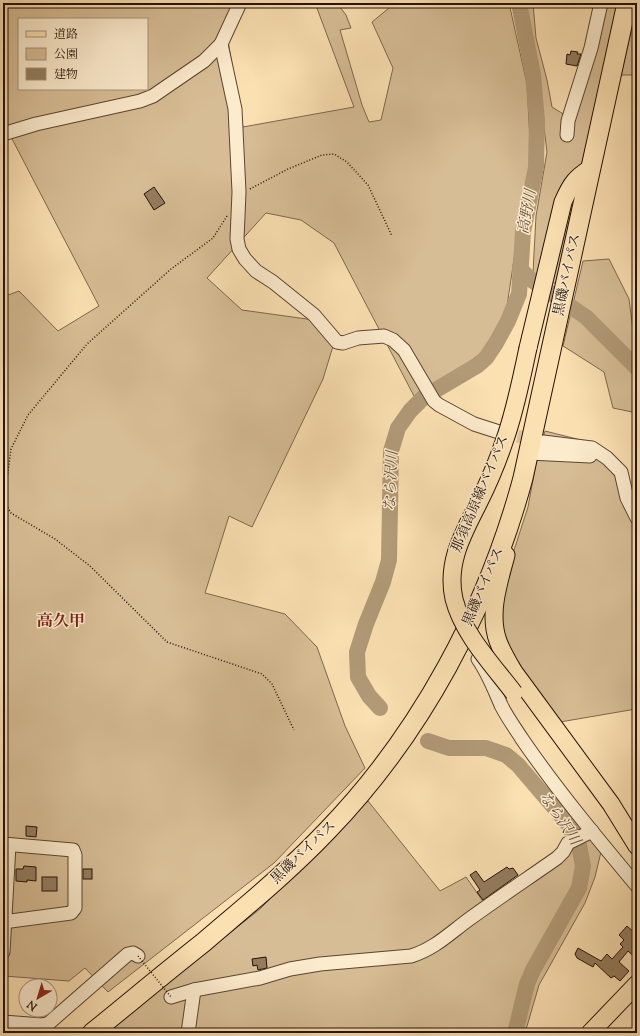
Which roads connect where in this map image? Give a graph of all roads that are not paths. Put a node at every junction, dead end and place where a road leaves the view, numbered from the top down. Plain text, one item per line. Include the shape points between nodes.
1 (240, 3) edge
2 (601, 3) edge
3 (627, 3) edge
4 (221, 44) junction
5 (3, 134) edge
6 (567, 135) dead end
7 (591, 168) junction
8 (499, 432) tunnel mouth
9 (536, 447) junction
10 (609, 461) junction
11 (523, 478) junction
12 (637, 518) edge
13 (463, 637) junction
14 (588, 833) junction
15 (6, 845) edge
16 (637, 846) edge
17 (637, 850) edge
18 (637, 886) edge
19 (4, 922) edge
20 (3, 952) edge
21 (138, 956) road end
22 (637, 984) edge
23 (194, 990) junction
24 (171, 997) road end
25 (3, 1022) edge
26 (92, 1033) edge
27 (188, 1033) edge
28 (590, 1033) edge

1 - 4 street
2 - 6 street via 568,121
3 - 7 highway, 黒磯バイパス
4 - 5 street via 204,60 153,96
4 - 8 street via 234,109 239,192 237,239 245,259 256,271 314,315 337,342 384,336 393,340 404,350 434,401 474,424
7 - 9 highway, 黒磯バイパス via 558,319
7 - 17 main road, 那須高原線バイパス, bridge via 579,175 563,202 505,441 456,552 453,567 454,597 464,623 483,652
9 - 10 street
9 - 10 street via 592,448
9 - 11 highway, 黒磯バイパス
10 - 12 street via 621,472 627,498
11 - 13 highway, 黒磯バイパス via 496,562
11 - 16 main road via 513,530 497,588 494,610 498,640 514,672 611,804
13 - 14 street via 485,668 502,707 521,738
13 - 26 highway, 黒磯バイパス via 414,722 366,787 328,830 256,898
14 - 18 street
14 - 23 street via 568,843 556,858 423,952 411,956 320,964
15 - 19 street
15 - 19 street via 73,850 75,908 71,913
19 - 20 street
21 - 25 street via 133,952 128,954 49,1022 42,1025
22 - 28 main road
23 - 24 street
23 - 27 street

